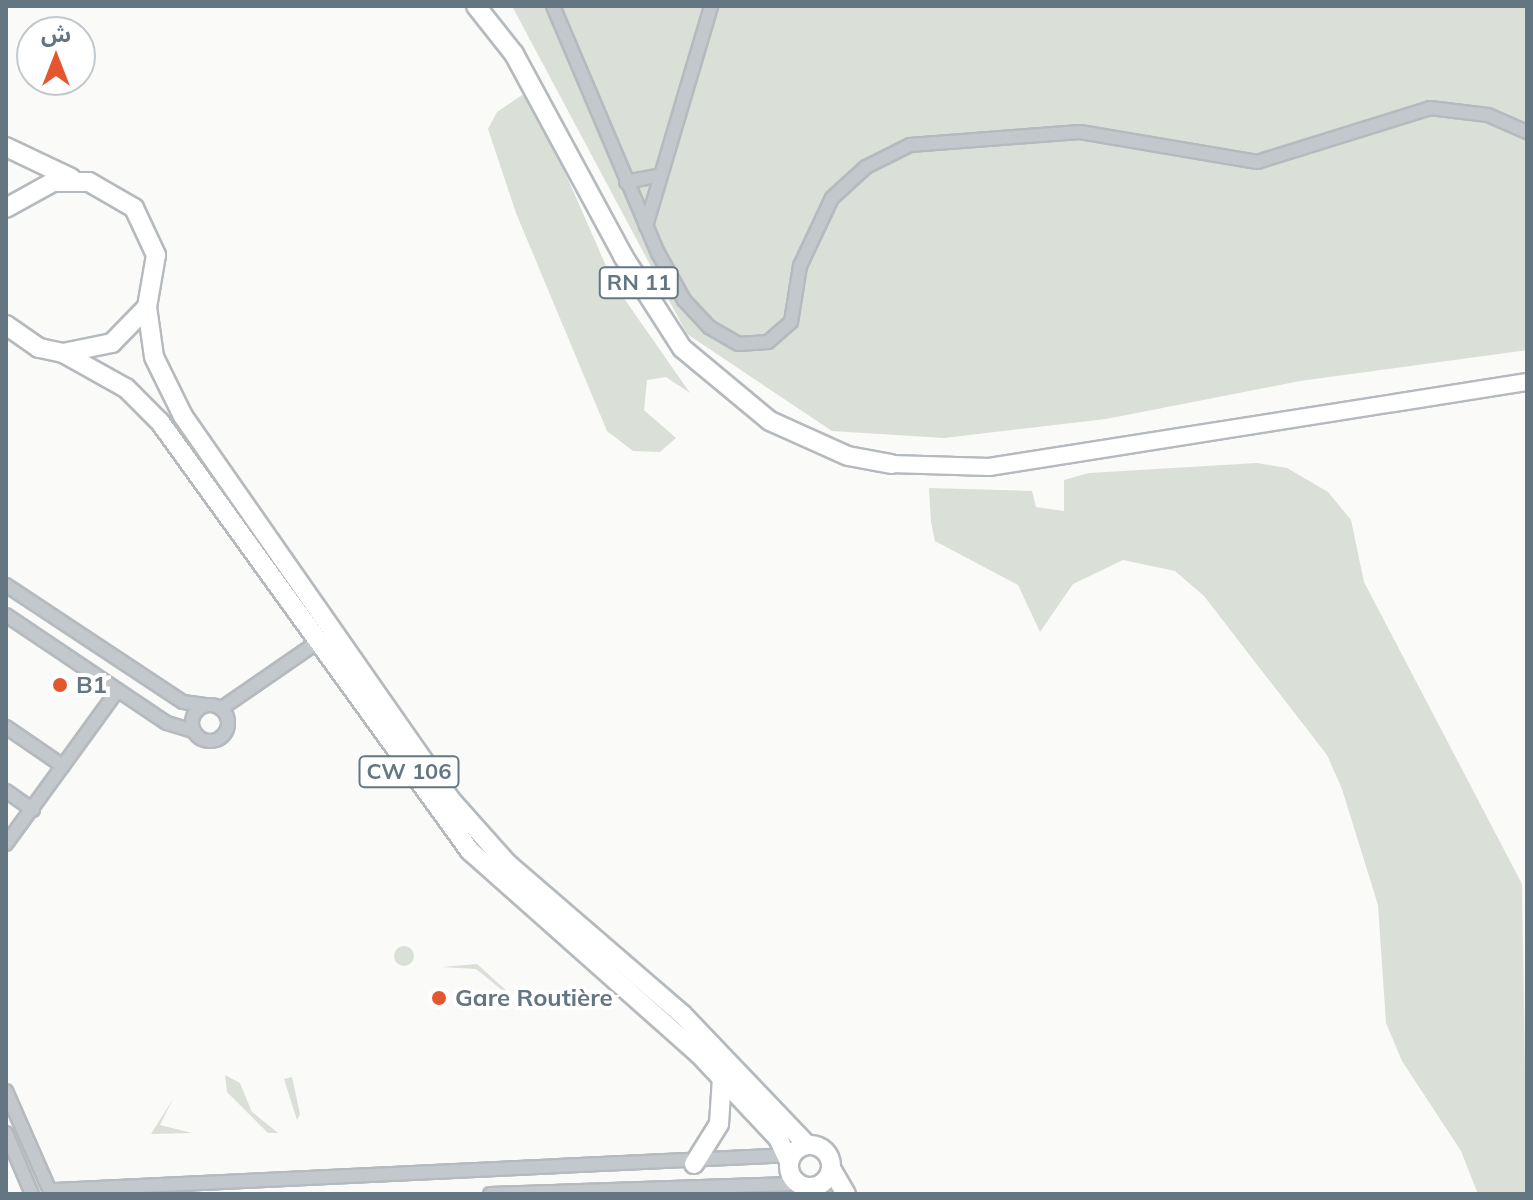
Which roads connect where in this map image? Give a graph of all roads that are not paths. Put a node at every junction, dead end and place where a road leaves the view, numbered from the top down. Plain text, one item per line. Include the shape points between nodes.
1 (476, 6) edge
2 (492, 6) edge
3 (553, 6) edge
4 (711, 6) edge
5 (1527, 132) edge
6 (6, 147) edge
7 (658, 176) junction
8 (78, 180) junction
9 (626, 182) junction
10 (6, 208) edge
11 (646, 229) junction
12 (147, 307) junction
13 (10, 332) edge
14 (63, 353) junction
15 (1527, 382) edge
16 (891, 464) junction
17 (6, 585) edge
18 (6, 615) edge
19 (319, 641) junction
20 (118, 690) junction
21 (205, 705) junction
22 (222, 708) junction
23 (6, 727) edge
24 (194, 731) junction
25 (63, 766) junction
26 (6, 791) edge
27 (33, 810) junction
28 (6, 844) edge
29 (722, 1078) junction
30 (6, 1091) edge
31 (6, 1133) edge
32 (794, 1154) junction
33 (694, 1164) junction
34 (832, 1170) junction
35 (489, 1172) junction
36 (807, 1188) edge
37 (55, 1191) edge
38 (34, 1194) edge
39 (490, 1194) edge
40 (846, 1194) edge

1 - 16 highway, RN 11 via 520,63 623,256 682,348 770,421 837,452
2 - 16 highway, RN 11 via 529,56 633,262 688,345 713,373 780,420
3 - 9 street
4 - 7 street via 705,45
5 - 11 street via 1488,115 1430,108 1257,162 1080,132 910,145 866,167 832,198 800,266 791,322 768,342 739,344 709,327 684,300
6 - 8 highway
7 - 9 street
7 - 11 street
8 - 10 highway via 29,190
8 - 12 highway via 114,192 149,230 156,255
9 - 11 street
12 - 14 highway via 112,343
12 - 32 highway, CW 106 via 154,357 183,416 450,799 508,864 682,1014
13 - 14 highway
14 - 19 highway, CW 106 via 144,404
15 - 16 main road, RN 11 via 989,467
17 - 21 street via 183,702
18 - 20 street
19 - 22 street
19 - 29 highway, CW 106 via 470,851
20 - 24 street
20 - 25 street
21 - 22 street
21 - 24 street via 192,718
22 - 24 street via 228,718 224,735 208,741
23 - 25 street
25 - 27 street
26 - 27 street
27 - 28 street
29 - 32 highway, CW 106
29 - 33 highway via 719,1124
30 - 37 street
31 - 38 street
32 - 33 street
32 - 34 highway via 825,1150
32 - 36 highway
33 - 35 street
34 - 36 highway
34 - 40 highway
35 - 37 street
35 - 39 street
36 - 39 street
37 - 38 street

